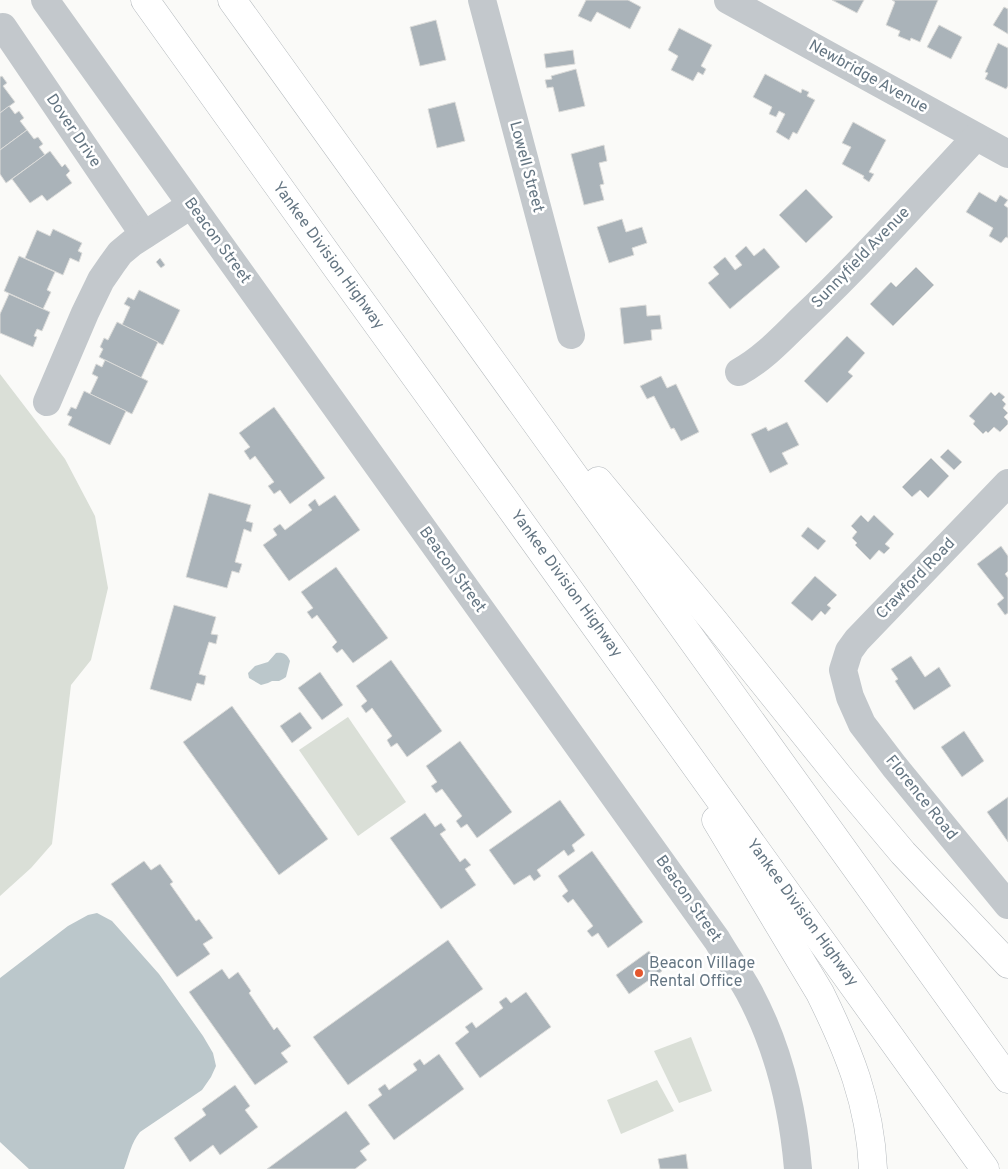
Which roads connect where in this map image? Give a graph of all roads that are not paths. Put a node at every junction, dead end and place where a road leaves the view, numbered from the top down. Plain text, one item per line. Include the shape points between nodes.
1 (45, 0) edge
2 (145, 0) edge
3 (232, 0) edge
4 (482, 0) edge
5 (728, 0) edge
6 (3, 27) dead end
7 (976, 137) junction
8 (1008, 154) edge
9 (191, 205) junction
10 (144, 235) junction
11 (435, 283) junction
12 (571, 335) dead end
13 (739, 372) dead end
14 (47, 402) dead end
15 (1008, 483) edge
16 (633, 678) junction
17 (846, 684) joint
18 (1008, 905) edge
19 (1008, 964) edge
20 (1008, 1079) edge
21 (798, 1169) edge
22 (873, 1169) edge
23 (985, 1169) edge

1 - 9 street, Beacon Street
2 - 16 highway, Yankee Division Highway
3 - 11 highway
4 - 12 street, Lowell Street
5 - 7 street, Newbridge Avenue
6 - 10 street, Dover Drive
7 - 8 street, Newbridge Avenue
7 - 13 street, Sunnyfield Avenue via 831,292 766,354
9 - 10 street
9 - 21 street, Beacon Street via 717,940 749,993 779,1065 795,1138
10 - 14 street via 120,253 101,280
11 - 19 highway via 903,853
11 - 20 highway
15 - 17 street, Crawford Road via 857,640 849,651 843,670
16 - 22 highway via 833,1020 865,1106
16 - 23 highway, Yankee Division Highway
17 - 18 street, Florence Road via 862,724

